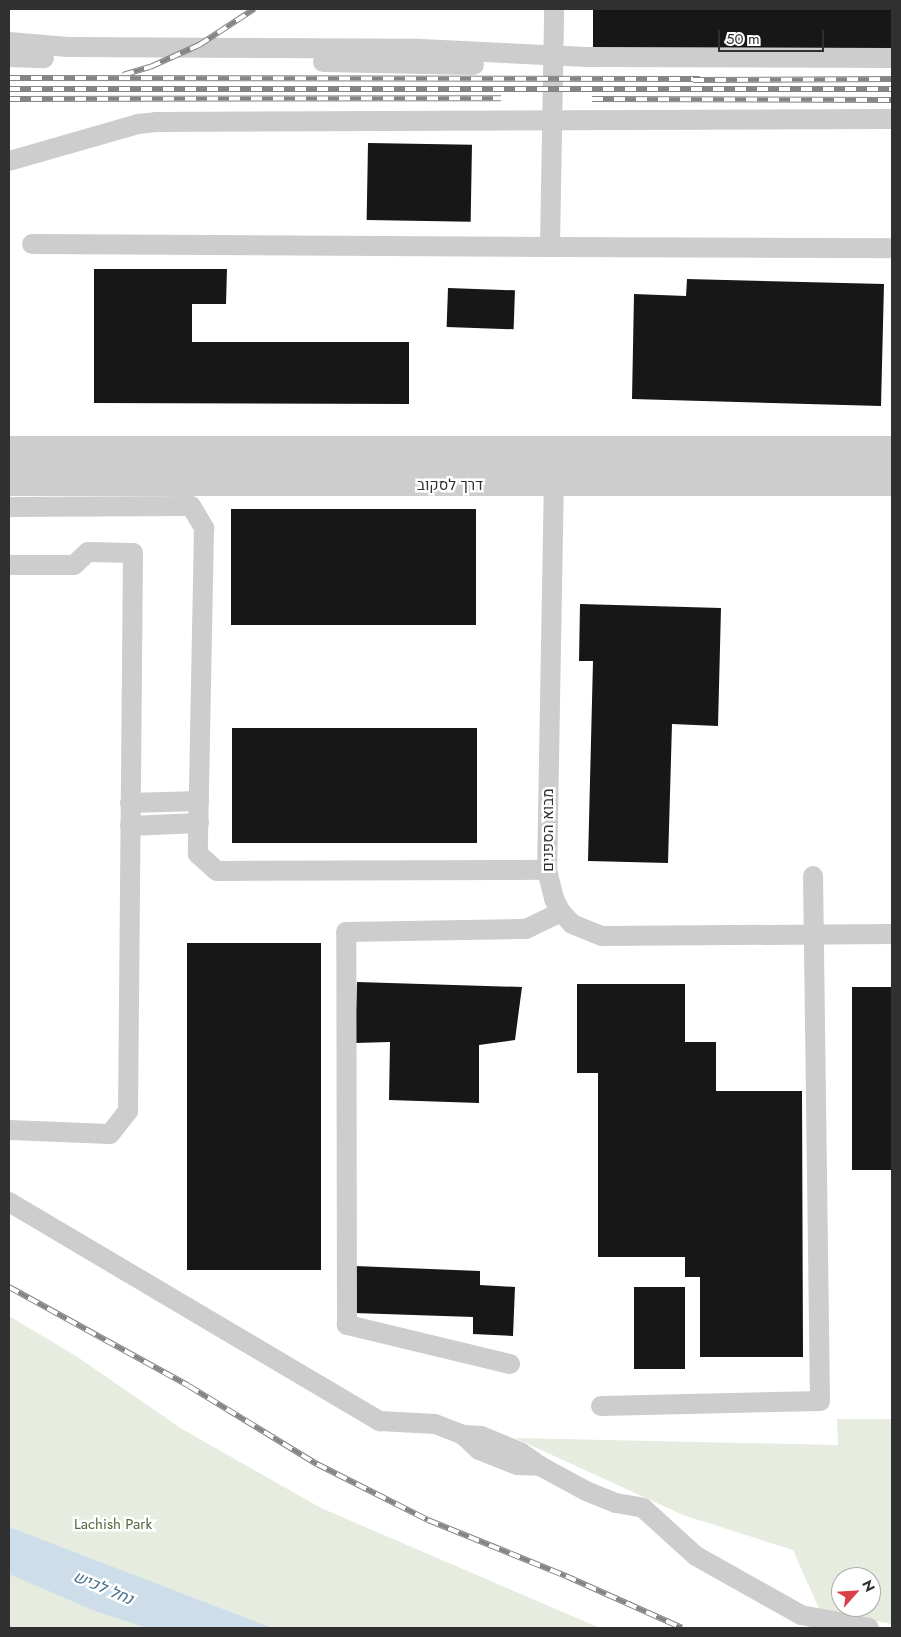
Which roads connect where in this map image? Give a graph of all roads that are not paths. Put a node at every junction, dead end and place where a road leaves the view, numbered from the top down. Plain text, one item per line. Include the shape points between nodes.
1 (554, 9) edge
2 (9, 42) edge
3 (9, 57) edge
4 (892, 58) edge
5 (553, 61) junction
6 (892, 66) edge
7 (892, 119) edge
8 (552, 120) junction
9 (9, 160) edge
10 (32, 244) dead end
11 (550, 247) junction
12 (892, 248) edge
13 (9, 446) edge
14 (892, 446) edge
15 (9, 466) edge
16 (892, 466) edge
17 (554, 476) junction
18 (9, 486) edge
19 (892, 486) edge
20 (9, 507) edge
21 (9, 565) edge
22 (199, 801) junction
23 (130, 803) junction
24 (198, 823) junction
25 (130, 826) junction
26 (547, 870) junction
27 (813, 876) dead end
28 (561, 912) junction
29 (892, 934) edge
30 (813, 935) junction
31 (9, 1130) edge
32 (9, 1202) edge
33 (510, 1364) dead end
34 (601, 1406) dead end
35 (869, 1628) edge

1 - 5 street
2 - 5 street via 68,47 421,49
3 - 5 street
4 - 5 street via 587,57
5 - 6 street
5 - 8 street
7 - 8 street
8 - 9 street via 156,122 138,124
8 - 11 street
10 - 11 street
11 - 12 street
13 - 14 street
15 - 17 street, דרך לסקוב
16 - 17 street, דרך לסקוב
17 - 18 street, דרך לסקוב
17 - 19 street, דרך לסקוב
17 - 26 street, מבוא הספנים
20 - 22 street via 191,506 204,528
21 - 23 street via 74,565 88,552 133,553
22 - 23 street
22 - 24 street
23 - 25 street
24 - 25 street
24 - 26 street via 198,854 217,871
25 - 31 street via 128,1111 110,1134
26 - 28 street, מבוא הספנים via 554,899
27 - 30 street
28 - 30 street, מבוא הספנים via 572,924 602,936
28 - 33 street via 526,929 346,932 347,1325
29 - 30 street, מבוא הספנים
30 - 34 street via 820,1401
32 - 35 street via 380,1421 436,1424 463,1435 479,1450 517,1466 540,1466 608,1500 643,1508 696,1556 801,1615

